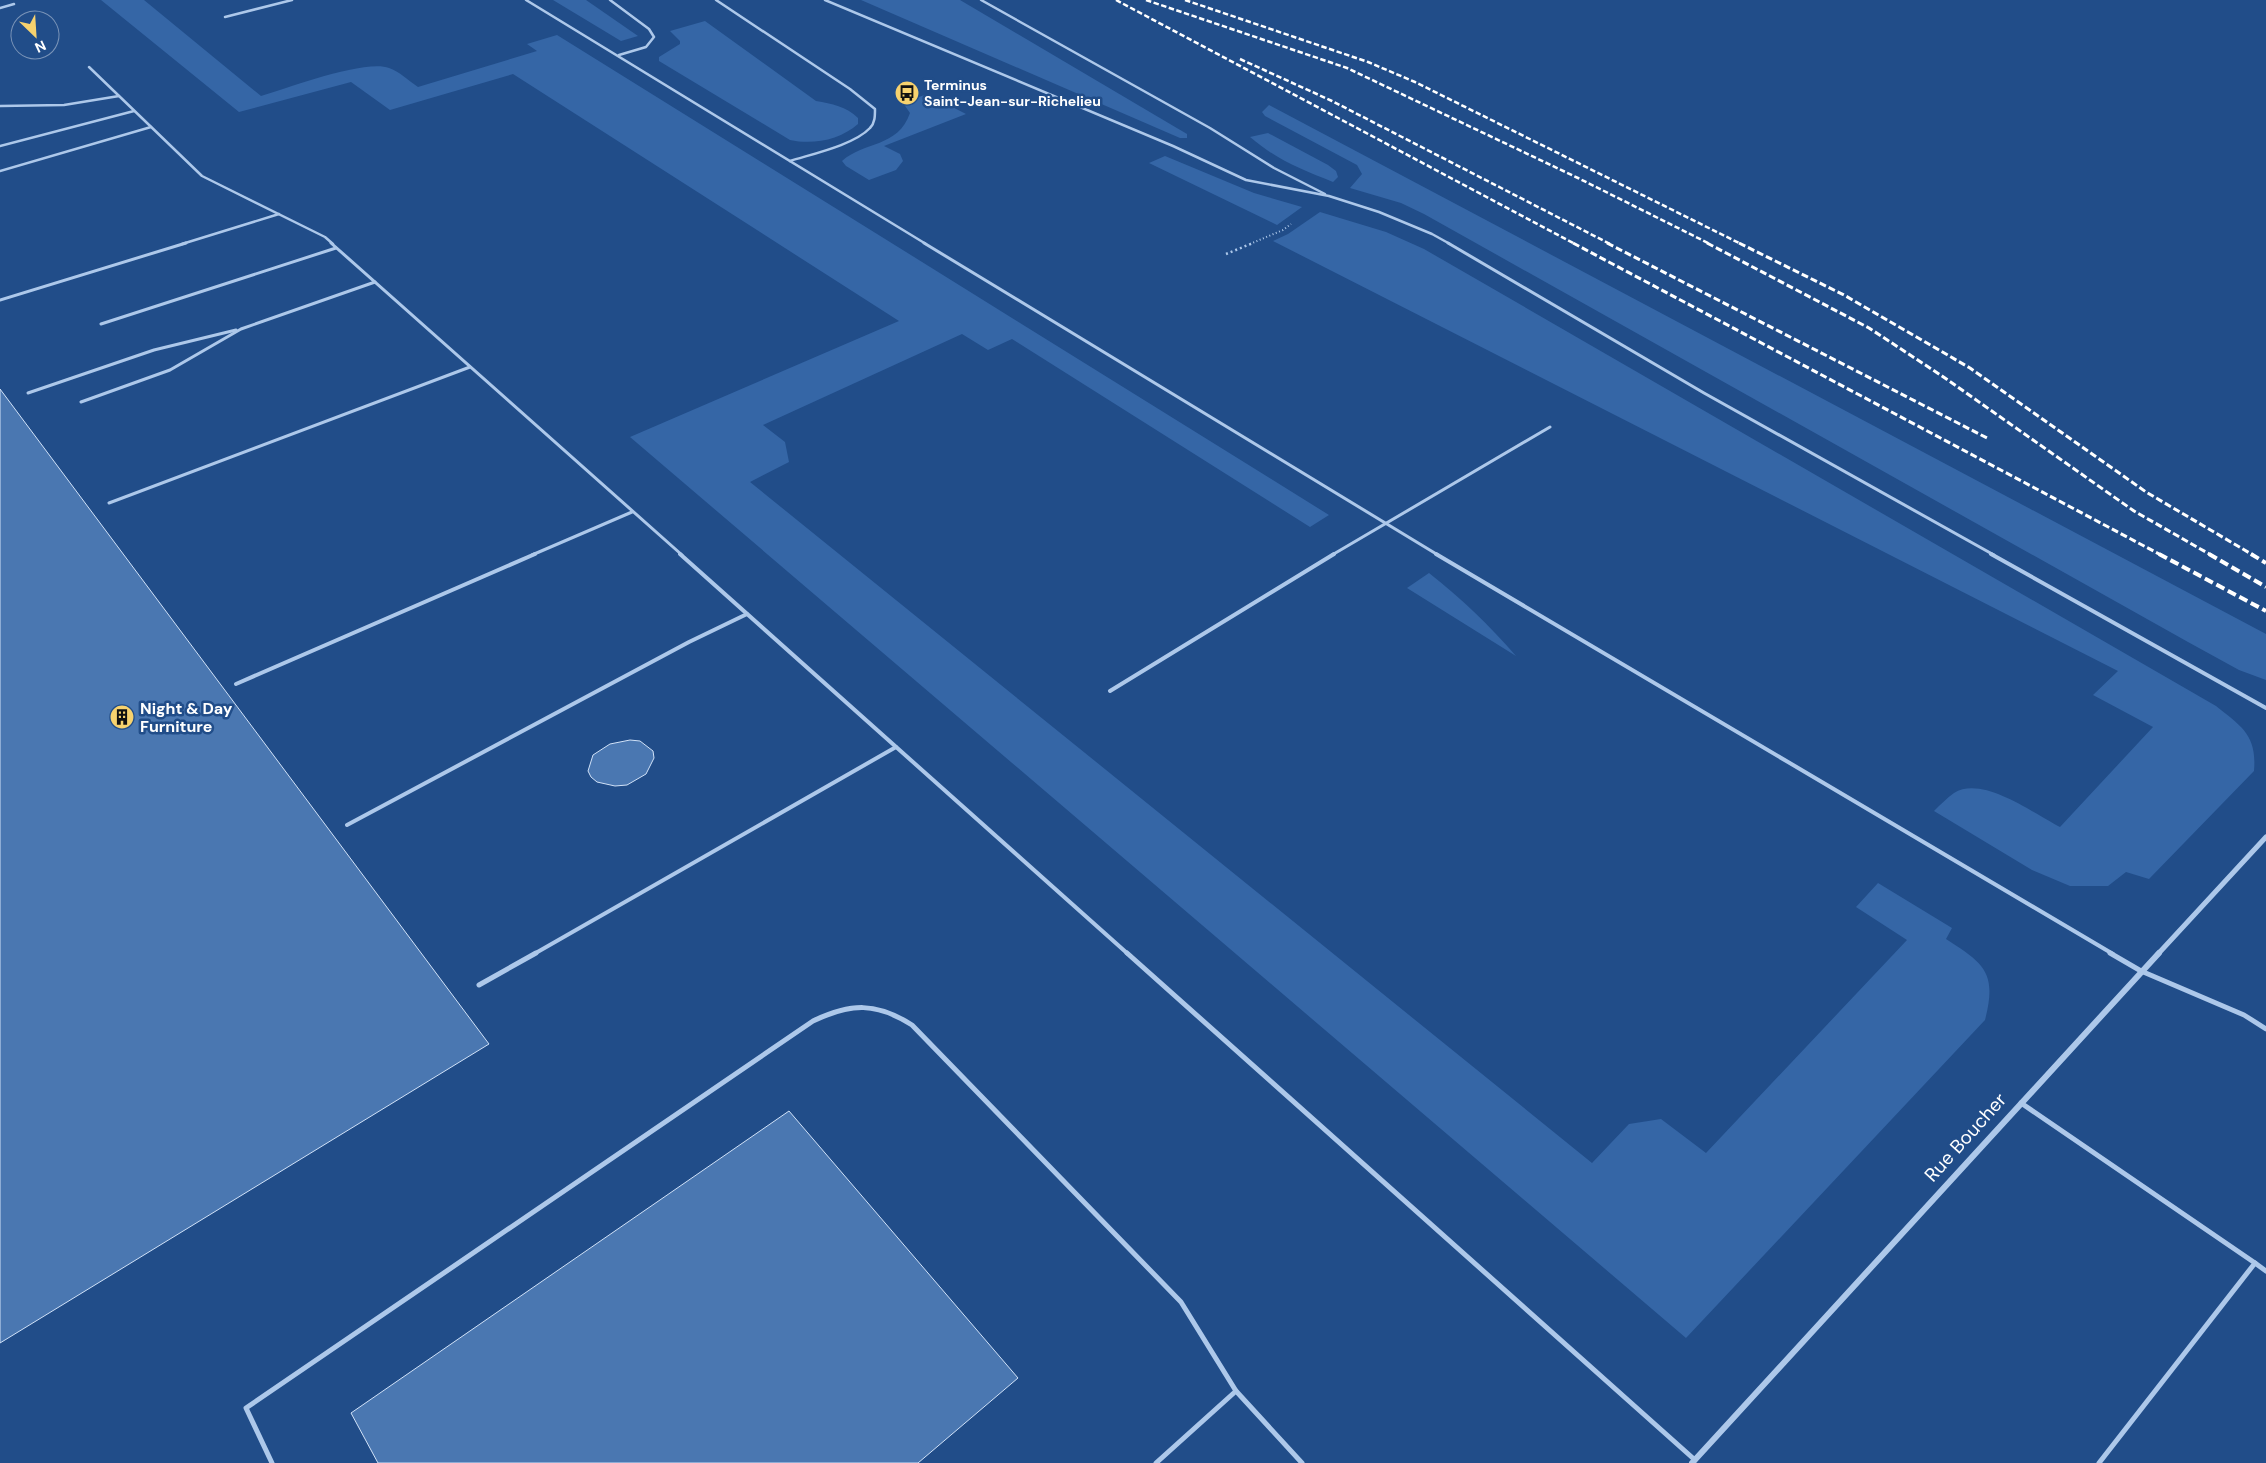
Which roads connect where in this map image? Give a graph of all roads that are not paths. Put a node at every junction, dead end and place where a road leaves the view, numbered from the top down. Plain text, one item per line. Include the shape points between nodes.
1 (292, 0) edge
2 (526, 0) edge
3 (610, 0) edge
4 (716, 0) edge
5 (825, 0) edge
6 (981, 0) edge
7 (14, 4) dead end
8 (0, 8) edge
9 (225, 17) dead end
10 (619, 55) junction
11 (89, 67) dead end
12 (119, 96) junction
13 (0, 106) edge
14 (134, 111) junction
15 (151, 127) junction
16 (0, 146) edge
17 (790, 161) junction
18 (0, 170) edge
19 (1329, 196) junction
20 (279, 214) junction
21 (336, 248) junction
22 (375, 282) junction
23 (0, 300) edge
24 (101, 324) dead end
25 (241, 328) junction
26 (470, 367) junction
27 (28, 393) dead end
28 (81, 402) dead end
29 (1550, 427) dead end
30 (109, 503) dead end
31 (632, 512) junction
32 (1386, 525) junction
33 (747, 614) junction
34 (236, 684) dead end
35 (1110, 691) dead end
36 (2266, 708) edge
37 (896, 747) junction
38 (347, 825) dead end
39 (2266, 837) edge
40 (2141, 971) junction
41 (479, 985) dead end
42 (2266, 1029) edge
43 (2020, 1102) junction
44 (2255, 1263) junction
45 (2266, 1271) edge
46 (1236, 1390) junction
47 (1693, 1462) edge
48 (272, 1463) edge
49 (1156, 1463) edge
50 (1302, 1463) edge
51 (2099, 1463) edge

1 - 9 lane
2 - 10 lane
3 - 10 lane via 649,29 654,37 646,47
4 - 17 lane via 850,89 875,110 875,120 869,128 846,142
5 - 19 lane via 1173,146 1246,180
6 - 19 lane via 1210,128 1274,168
7 - 8 lane
10 - 17 lane
11 - 12 lane
12 - 13 lane via 64,105
12 - 14 lane
14 - 15 lane
14 - 16 lane
15 - 18 lane
15 - 20 lane via 202,176
17 - 32 lane
19 - 36 lane via 1379,212 1490,266 1704,393
20 - 21 lane via 324,237
20 - 23 lane
21 - 22 lane
21 - 24 lane
22 - 25 lane
22 - 26 lane
25 - 27 lane via 154,350
25 - 28 lane via 170,370
26 - 30 lane
26 - 31 lane
29 - 32 lane
31 - 33 lane
31 - 34 lane
32 - 35 lane
32 - 40 lane
33 - 37 lane
33 - 38 lane via 688,642
37 - 41 lane
37 - 47 lane
39 - 40 street, Rue Boucher
40 - 42 lane via 2244,1015
40 - 43 street, Rue Boucher
43 - 44 lane
43 - 47 street, Rue Boucher
44 - 45 lane
44 - 51 lane
46 - 48 lane via 1181,1302 912,1025 888,1011 842,1008 813,1021 246,1408
46 - 49 lane
46 - 50 lane

